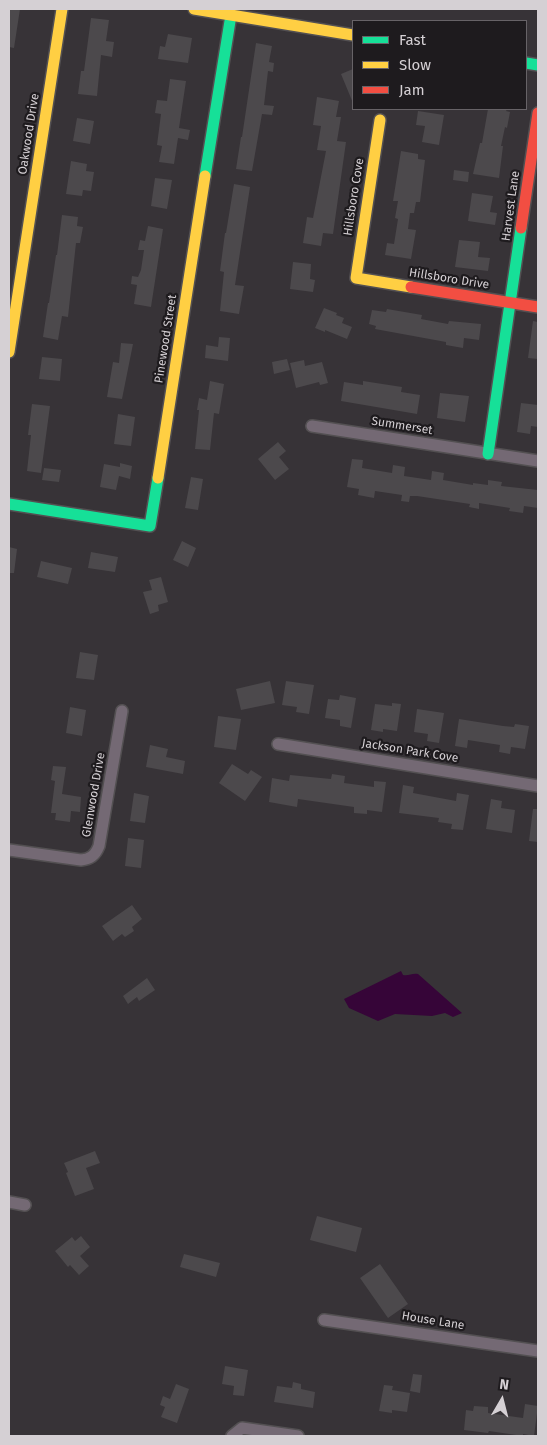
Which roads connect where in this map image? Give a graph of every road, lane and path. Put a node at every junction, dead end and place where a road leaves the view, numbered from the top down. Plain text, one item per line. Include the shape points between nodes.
1 (62, 9) edge
2 (194, 9) edge
3 (231, 15) junction
4 (352, 35) edge
5 (538, 113) edge
6 (380, 120) dead end
7 (356, 278) joint
8 (511, 302) junction
9 (538, 307) edge
10 (9, 352) edge
11 (312, 426) dead end
12 (488, 454) junction
13 (538, 462) edge
14 (9, 504) edge
15 (122, 711) dead end
16 (278, 744) dead end
17 (538, 786) edge
18 (9, 850) edge
19 (9, 1202) edge
20 (25, 1205) dead end
21 (324, 1320) dead end
22 (538, 1351) edge
23 (232, 1436) edge
24 (298, 1436) edge

1 - 10 street, Oakwood Drive
2 - 3 street
3 - 4 street
3 - 14 street, Pinewood Street via 150,526
5 - 8 street, Harvest Lane
6 - 7 street, Hillsboro Cove
7 - 8 street, Hillsboro Drive
8 - 9 street, Hillsboro Drive
8 - 12 street
11 - 12 street, Summerset
12 - 13 street, Summerset
15 - 18 street, Glenwood Drive via 95,855 81,860
16 - 17 street, Jackson Park Cove
19 - 20 street
21 - 22 street, House Lane
23 - 24 street via 242,1428

